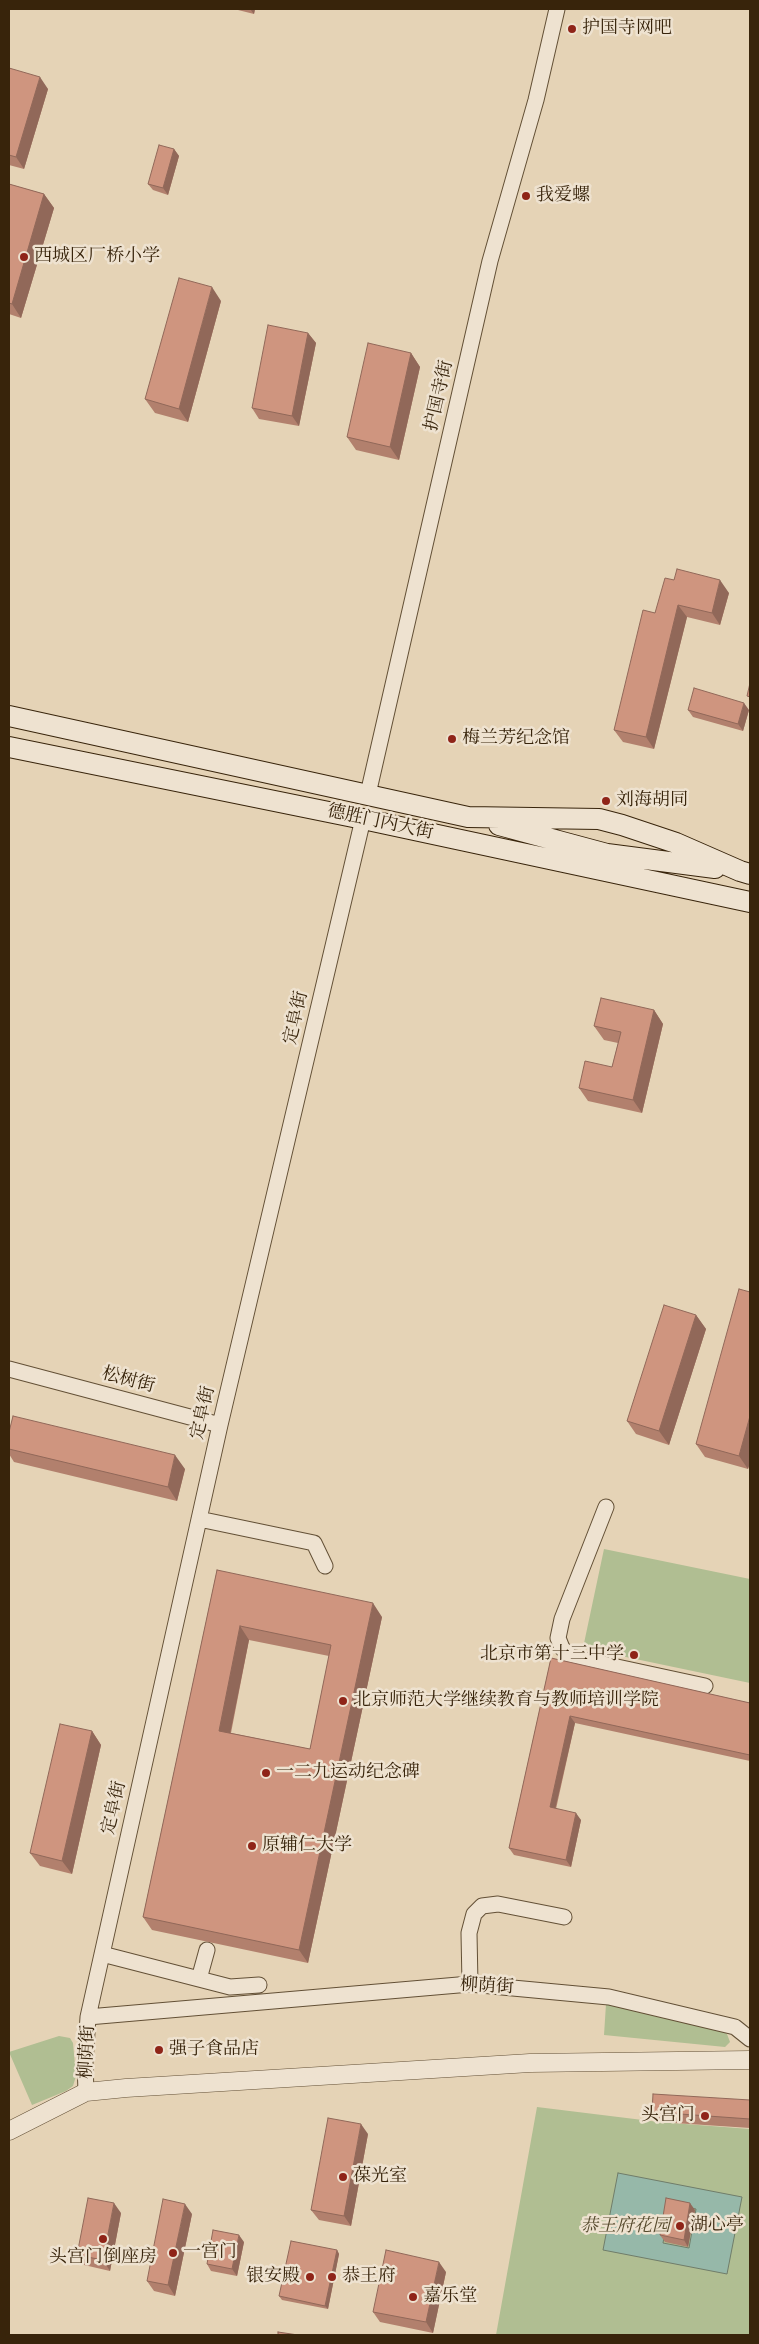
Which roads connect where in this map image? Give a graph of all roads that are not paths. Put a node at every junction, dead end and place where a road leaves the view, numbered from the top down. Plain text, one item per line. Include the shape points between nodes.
1 (557, 9) edge
2 (9, 716) edge
3 (9, 747) edge
4 (298, 778) junction
5 (368, 794) junction
6 (292, 805) junction
7 (468, 817) junction
8 (363, 818) junction
9 (462, 840) junction
10 (745, 873) edge
11 (750, 902) edge
12 (9, 1369) edge
13 (220, 1425) junction
14 (606, 1507) dead end
15 (199, 1518) junction
16 (325, 1566) dead end
17 (705, 1686) dead end
18 (564, 1917) dead end
19 (207, 1950) dead end
20 (102, 1954) junction
21 (200, 1979) junction
22 (259, 1984) dead end
23 (470, 1984) junction
24 (88, 2017) junction
25 (750, 2039) edge
26 (750, 2060) edge
27 (86, 2092) junction
28 (9, 2130) edge

1 - 5 street, 护国寺街 via 536,100 490,261
2 - 4 main road, 德胜门内大街
3 - 6 main road, 德胜门内大街
4 - 5 main road, 德胜门内大街
4 - 6 main road
5 - 7 main road, 德胜门内大街
5 - 8 main road
6 - 8 main road, 德胜门内大街
7 - 9 main road
7 - 10 main road, 德胜门内大街 via 607,854
7 - 10 main road, 德胜门内大街 via 599,820 676,843
8 - 9 main road, 德胜门内大街
8 - 13 street, 定阜街
9 - 11 main road, 德胜门内大街
12 - 13 street, 松树街
13 - 15 street, 定阜街
14 - 17 street via 562,1619 558,1638 562,1648 571,1657
15 - 16 street via 314,1543
15 - 20 street, 定阜街
18 - 23 street via 498,1904 482,1906 474,1914 470,1933
19 - 21 street
20 - 21 street
20 - 24 street, 定阜街
21 - 22 street via 230,1987
23 - 24 street, 柳荫街
23 - 25 street, 柳荫街 via 609,1997 735,2026
24 - 27 street, 柳荫街
26 - 27 street, 柳荫街 via 530,2063
27 - 28 street

